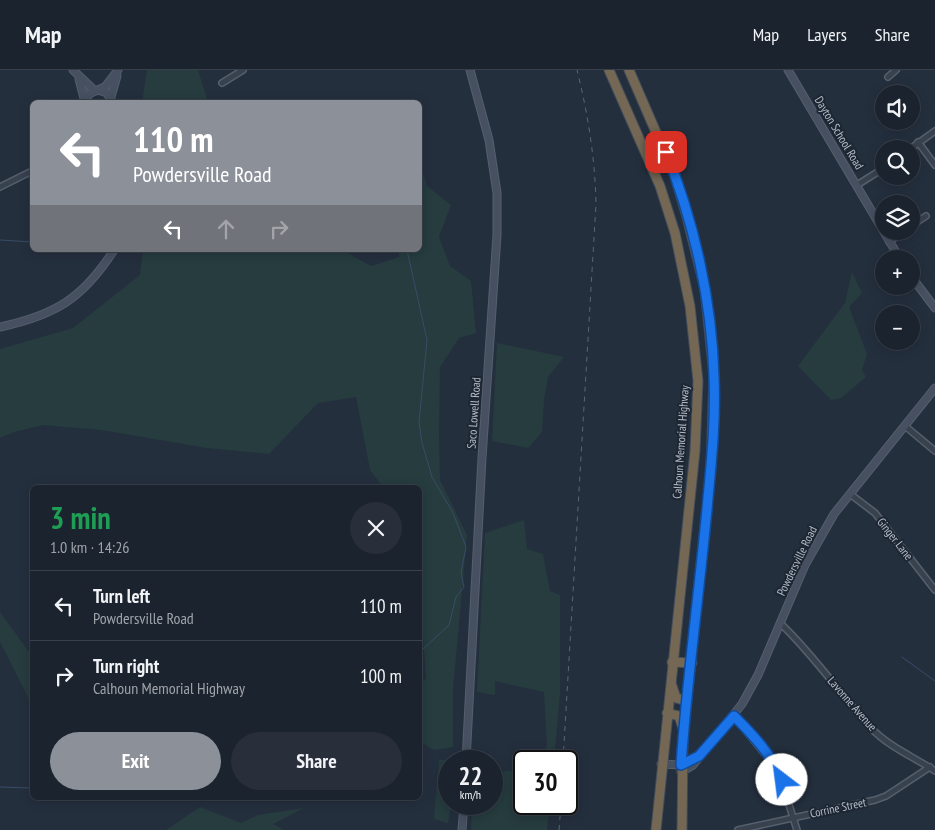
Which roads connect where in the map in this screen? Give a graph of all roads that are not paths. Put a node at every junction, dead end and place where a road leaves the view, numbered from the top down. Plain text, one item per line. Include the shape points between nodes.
1 (119, 70) edge
2 (243, 70) edge
3 (470, 70) edge
4 (609, 70) edge
5 (629, 70) edge
6 (788, 70) edge
7 (896, 70) edge
8 (74, 72) edge
9 (888, 77) dead end
10 (222, 83) dead end
11 (96, 90) junction
12 (84, 100) edge
13 (86, 100) edge
14 (112, 100) edge
15 (935, 131) edge
16 (920, 141) edge
17 (920, 145) edge
18 (666, 152) junction
19 (649, 159) junction
20 (935, 166) edge
21 (30, 172) edge
22 (875, 173) edge
23 (856, 185) junction
24 (0, 188) edge
25 (926, 216) dead end
26 (920, 220) edge
27 (892, 240) edge
28 (889, 242) junction
29 (894, 250) edge
30 (113, 252) edge
31 (700, 266) junction
32 (684, 271) junction
33 (920, 288) edge
34 (935, 308) edge
35 (0, 327) edge
36 (935, 388) edge
37 (905, 426) junction
38 (935, 451) edge
39 (692, 480) junction
40 (710, 481) junction
41 (850, 494) junction
42 (935, 590) edge
43 (780, 624) junction
44 (672, 662) junction
45 (692, 663) junction
46 (671, 678) junction
47 (687, 701) junction
48 (667, 713) junction
49 (734, 716) junction
50 (684, 731) junction
51 (467, 750) edge
52 (661, 764) junction
53 (930, 767) junction
54 (681, 769) junction
55 (935, 771) edge
56 (463, 815) edge
57 (794, 818) junction
58 (462, 830) edge
59 (656, 830) edge
60 (682, 830) edge
61 (738, 830) edge
62 (798, 830) edge

1 - 11 street via 105,87
1 - 14 street
2 - 10 street
3 - 51 street, Saco Lowell Road via 489,140 497,192 498,235
4 - 19 highway, Calhoun Memorial Highway
5 - 18 highway
6 - 23 street, Dayton School Road
7 - 9 street
8 - 11 street
8 - 12 street
11 - 13 street
11 - 14 street via 104,91
15 - 16 street
17 - 20 street
18 - 19 highway
18 - 31 highway
19 - 32 highway, Calhoun Memorial Highway via 662,191
21 - 24 street
22 - 23 street
23 - 28 street, Dayton School Road
25 - 26 street
27 - 28 street
28 - 29 street, Dayton School Road
30 - 35 street via 97,276 66,303 37,318
31 - 32 highway
31 - 40 highway via 714,376
32 - 39 highway, Calhoun Memorial Highway via 698,381
33 - 34 street
36 - 37 street, Powdersville Road
37 - 38 street
37 - 41 street, Powdersville Road
39 - 40 highway
39 - 44 highway, Calhoun Memorial Highway
40 - 45 highway
41 - 42 street, Ginger Lane via 879,518
41 - 43 street, Powdersville Road via 814,548
43 - 49 street, Powdersville Road via 758,675
43 - 53 street, Lavonne Avenue via 798,639 872,728 890,744
44 - 45 highway
44 - 46 highway, Calhoun Memorial Highway
45 - 47 highway
46 - 47 highway via 674,695
46 - 48 highway, Calhoun Memorial Highway
47 - 50 highway
48 - 50 highway via 680,716
48 - 52 highway, Calhoun Memorial Highway
49 - 54 street, Powdersville Road via 692,765
49 - 57 street via 778,770
50 - 54 highway
52 - 54 street
52 - 59 highway, Calhoun Memorial Highway
53 - 55 street, Lavonne Avenue
53 - 57 street, Corrine Street via 886,796
54 - 60 highway
56 - 58 street
57 - 61 street, Corrine Street
57 - 62 street

